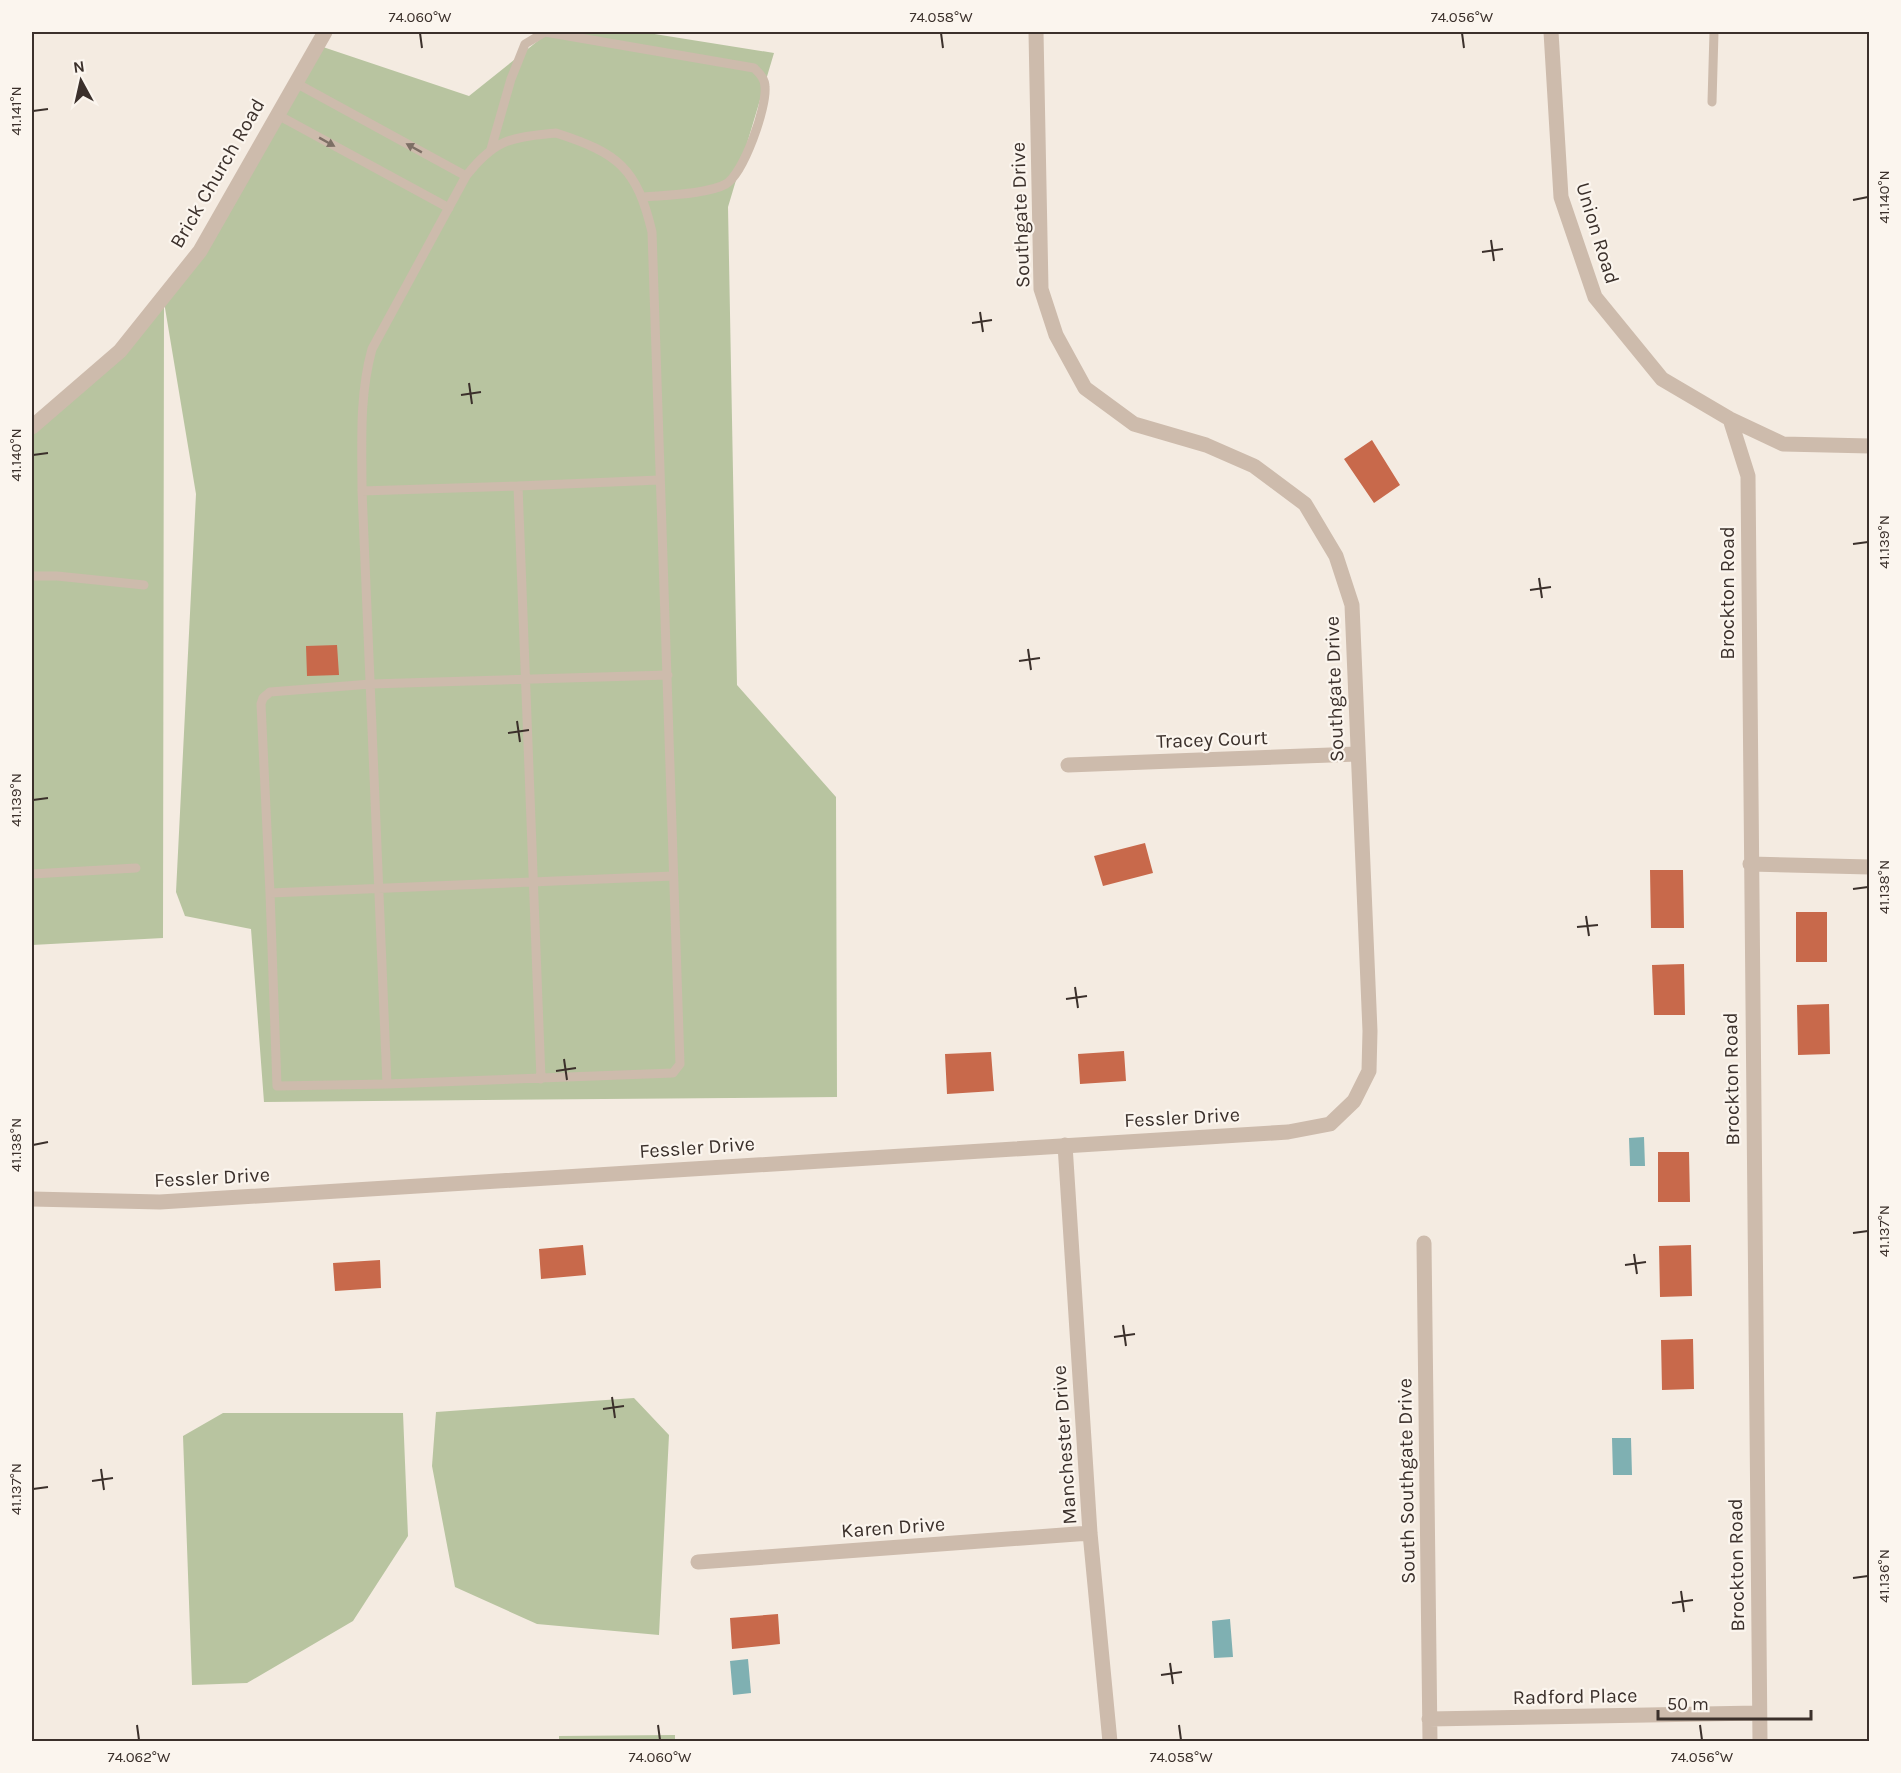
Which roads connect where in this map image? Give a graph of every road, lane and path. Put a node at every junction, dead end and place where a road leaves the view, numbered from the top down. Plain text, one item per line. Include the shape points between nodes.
1 (325, 32) edge
2 (1036, 32) edge
3 (1551, 32) edge
4 (1714, 32) edge
5 (294, 82) junction
6 (1713, 102) dead end
7 (276, 114) junction
8 (491, 149) junction
9 (466, 176) junction
10 (644, 198) junction
11 (448, 208) junction
12 (1730, 419) junction
13 (32, 427) edge
14 (1869, 446) edge
15 (659, 480) junction
16 (518, 486) junction
17 (362, 491) junction
18 (32, 576) edge
19 (144, 585) dead end
20 (668, 675) junction
21 (526, 680) junction
22 (371, 684) junction
23 (1357, 754) junction
24 (1068, 765) dead end
25 (1750, 864) junction
26 (1869, 867) edge
27 (136, 868) dead end
28 (32, 874) edge
29 (673, 876) junction
30 (533, 884) junction
31 (378, 888) junction
32 (270, 893) junction
33 (542, 1079) junction
34 (387, 1084) junction
35 (1354, 1101) joint
36 (1065, 1145) junction
37 (32, 1199) edge
38 (1424, 1243) dead end
39 (1090, 1533) junction
40 (698, 1562) dead end
41 (1758, 1713) junction
42 (1429, 1719) junction
43 (1110, 1742) edge
44 (1430, 1742) edge
45 (1760, 1742) edge

1 - 5 street, Brick Church Road
2 - 23 street, Southgate Drive via 1041,289 1056,335 1085,388 1134,424 1206,445 1254,466 1305,504 1336,556 1352,605
3 - 12 street, Union Road via 1561,197 1595,297 1662,379
4 - 6 lane
5 - 7 street, Brick Church Road
9 -> 5 lane
7 -> 11 lane
7 - 13 street, Brick Church Road via 200,251 120,351
8 - 9 lane
8 - 10 lane via 515,138 556,133 566,136 596,146 621,164
8 - 10 lane via 525,44 545,32 754,68 762,76 764,95 745,160 734,177 712,188
9 - 11 lane
10 - 15 lane via 652,232
11 - 17 lane via 372,349 362,406
12 - 14 street, Union Road via 1783,444
12 - 25 street, Brockton Road via 1748,476
15 - 16 lane
15 - 20 lane
16 - 17 lane
16 - 21 lane
17 - 22 lane
18 - 19 lane
20 - 21 lane
20 - 29 lane
21 - 22 lane
21 - 30 lane
22 - 31 lane
22 - 32 lane via 270,692 263,698
23 - 24 street, Tracey Court
23 - 35 street, Southgate Drive via 1370,1041 1369,1071
25 - 26 street
25 - 41 street, Brockton Road
27 - 28 lane
29 - 30 lane
29 - 33 lane via 680,1064 673,1073
30 - 31 lane
30 - 33 lane
31 - 32 lane
31 - 34 lane
32 - 34 lane via 277,1086
33 - 34 lane
35 - 36 street, Fessler Drive via 1330,1124 1288,1132
36 - 37 street, Fessler Drive via 160,1202
36 - 39 street, Manchester Drive
38 - 42 street, South Southgate Drive
39 - 40 street, Karen Drive
39 - 43 street, Manchester Drive
41 - 42 street, Radford Place
41 - 45 street, Brockton Road
42 - 44 street

